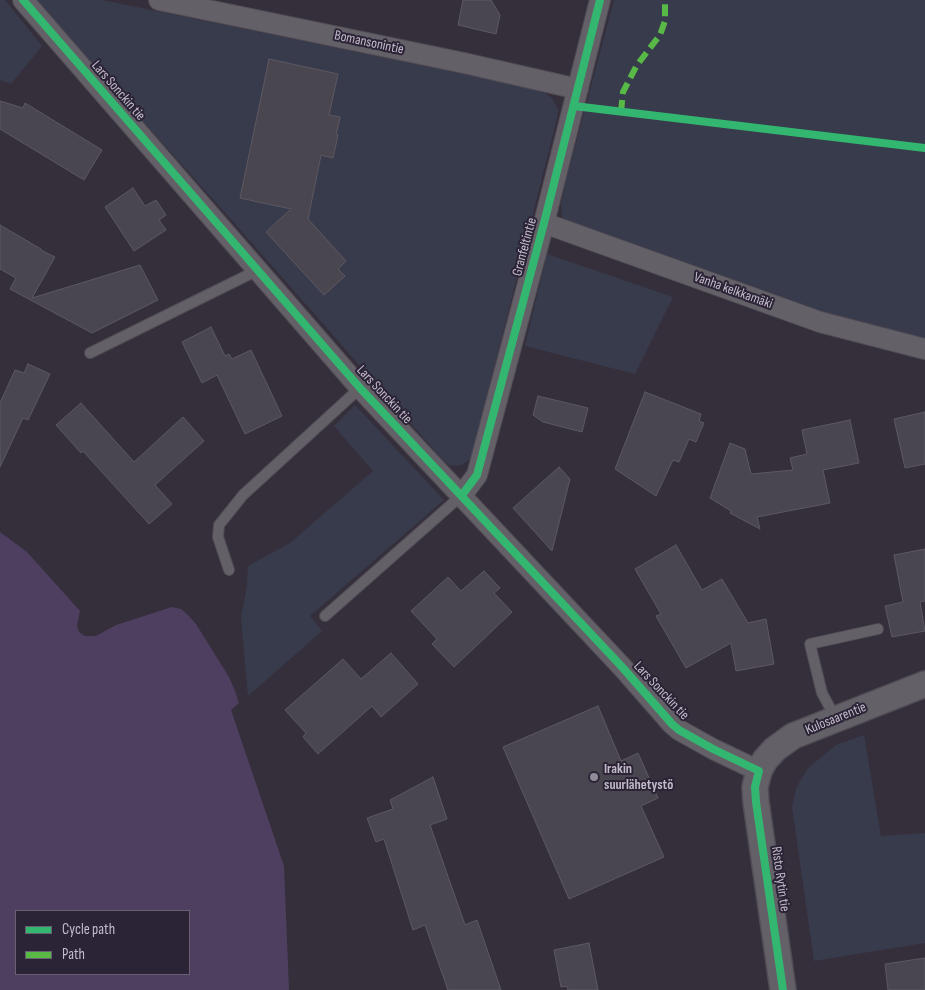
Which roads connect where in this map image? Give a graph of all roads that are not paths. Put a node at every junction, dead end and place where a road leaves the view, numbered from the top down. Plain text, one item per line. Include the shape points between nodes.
1 (23, 0) edge
2 (159, 0) edge
3 (600, 0) edge
4 (578, 89) junction
5 (544, 223) junction
6 (256, 270) junction
7 (925, 349) edge
8 (90, 353) dead end
9 (360, 388) junction
10 (462, 495) junction
11 (229, 570) dead end
12 (325, 616) dead end
13 (878, 629) dead end
14 (925, 684) edge
15 (836, 719) junction
16 (759, 771) junction
17 (783, 990) edge

1 - 6 street, Lars Sonckin tie
2 - 4 street, Bomansonintie
3 - 4 street, Granfeltintie
4 - 5 street, Granfeltintie
5 - 7 street, Vanha kelkkamäki via 820,322
5 - 10 street, Granfeltintie via 477,475
6 - 8 lane
6 - 9 street, Lars Sonckin tie
9 - 10 street, Lars Sonckin tie
9 - 11 lane via 243,495 219,525 218,537
10 - 12 lane
10 - 16 street, Lars Sonckin tie via 672,724 713,749
13 - 15 lane via 810,644 822,693
14 - 15 street, Kulosaarentie
15 - 16 street, Kulosaarentie via 793,736 775,749
16 - 17 street, Risto Rytin tie via 756,802

